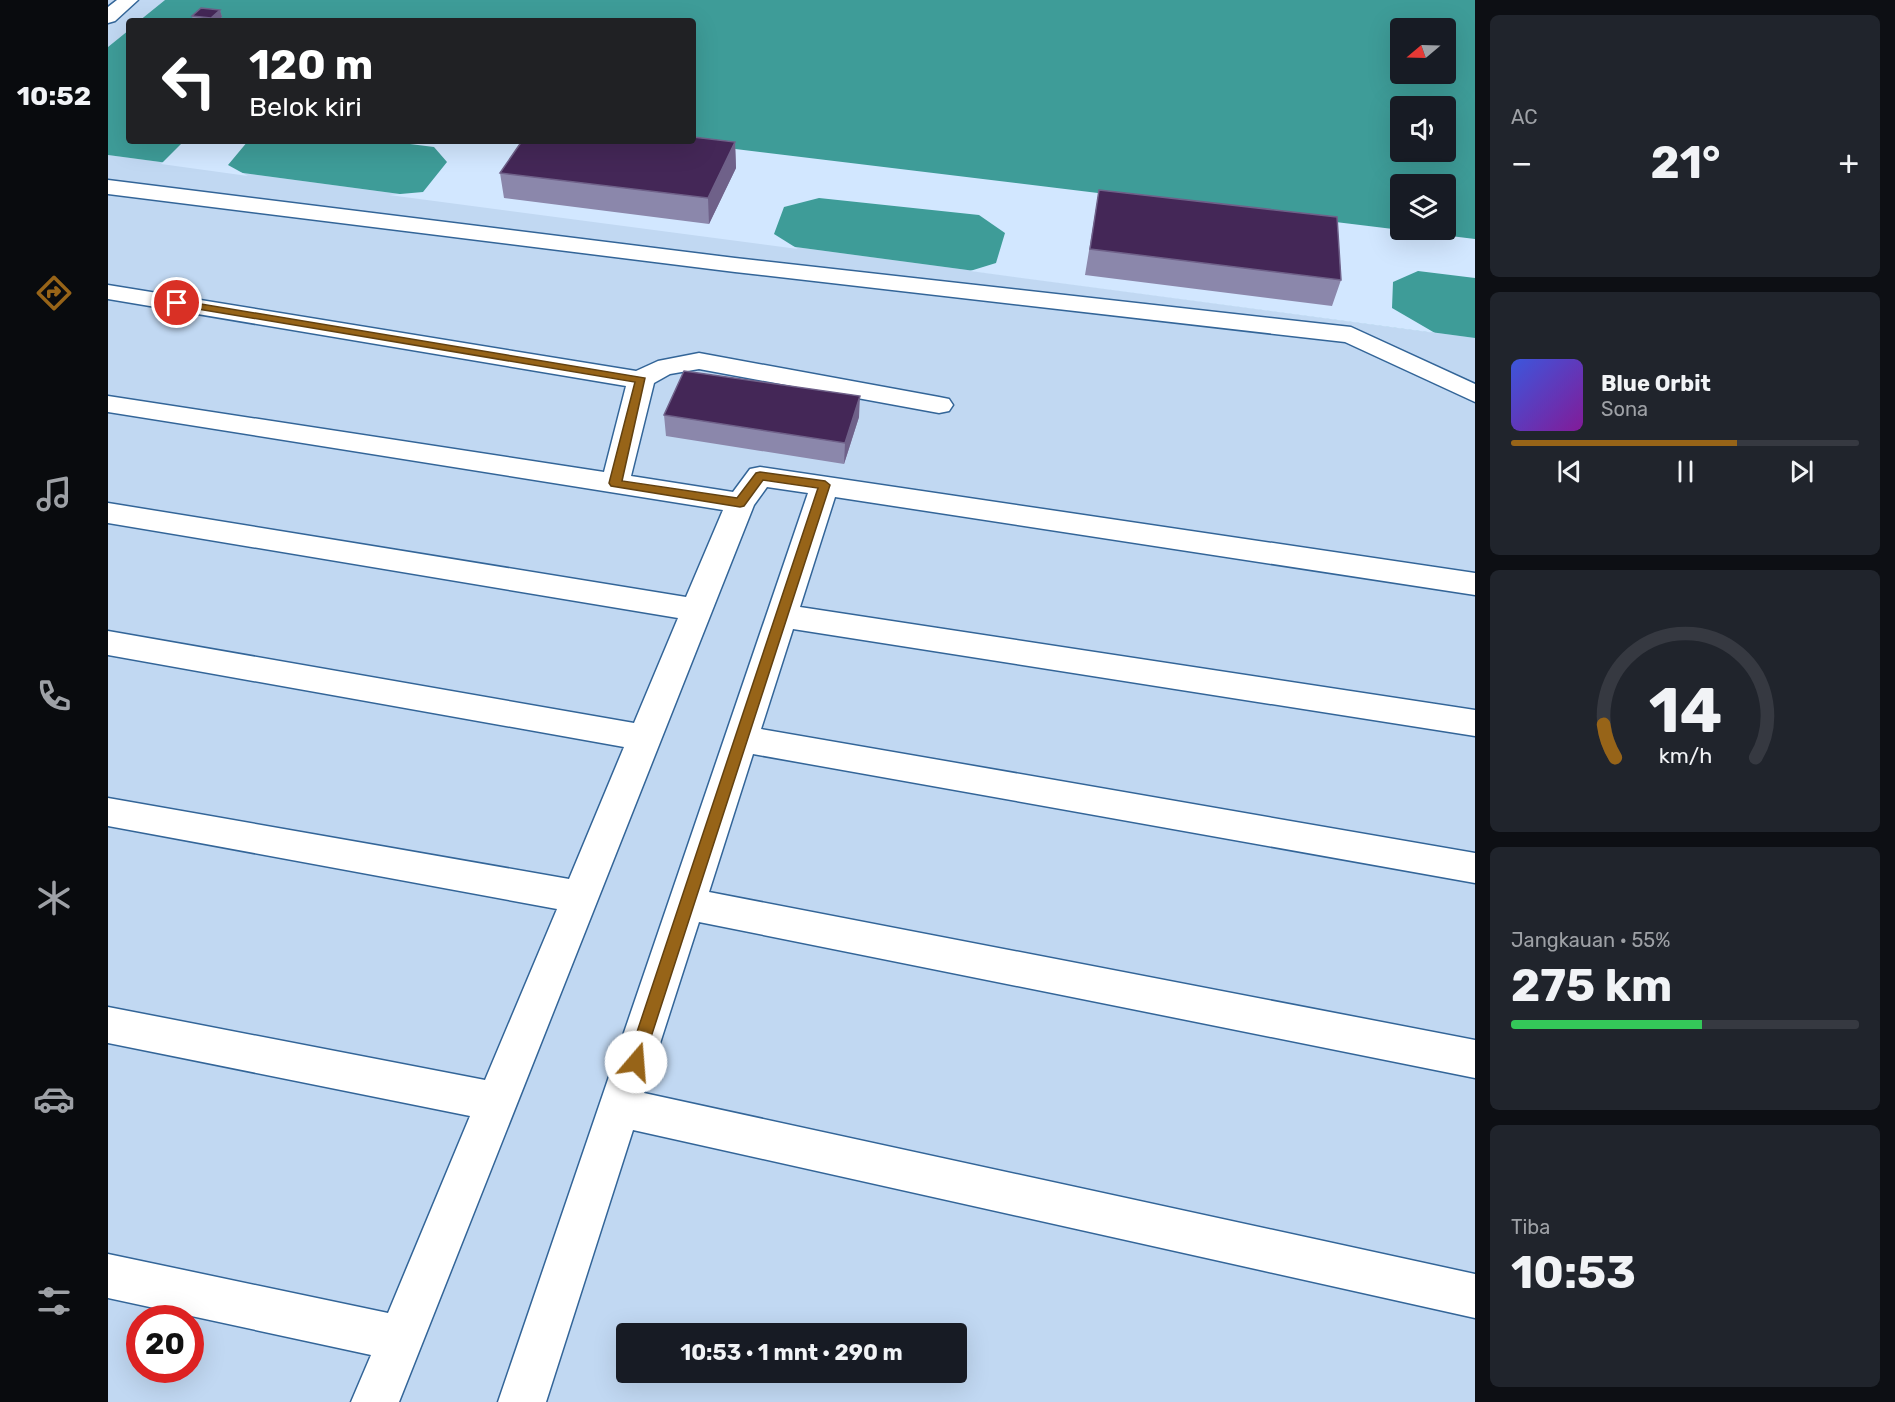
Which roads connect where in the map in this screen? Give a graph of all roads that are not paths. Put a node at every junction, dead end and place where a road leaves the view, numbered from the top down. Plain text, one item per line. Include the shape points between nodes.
1 (129, 0) edge
2 (108, 17) edge
3 (108, 187) edge
4 (108, 292) edge
5 (641, 380) junction
6 (1475, 394) edge
7 (108, 404) edge
8 (939, 405) dead end
9 (615, 483) junction
10 (825, 485) junction
11 (740, 503) junction
12 (108, 513) edge
13 (1475, 584) edge
14 (696, 610) junction
15 (782, 616) junction
16 (108, 642) edge
17 (1475, 723) edge
18 (645, 738) junction
19 (741, 739) junction
20 (108, 812) edge
21 (1475, 868) edge
22 (580, 897) junction
23 (688, 904) junction
24 (108, 1025) edge
25 (1475, 1059) edge
26 (496, 1102) junction
27 (621, 1108) junction
28 (108, 1276) edge
29 (1475, 1296) edge
30 (401, 1339) junction
31 (375, 1402) edge
32 (522, 1402) edge

1 - 2 lane
3 - 6 lane via 735,265 1351,335
4 - 5 lane
5 - 8 lane via 648,373 699,361
5 - 9 lane
7 - 9 lane
9 - 11 lane
10 - 11 lane via 760,476
10 - 13 lane
10 - 15 lane
11 - 14 lane
12 - 14 lane
14 - 18 lane
15 - 17 lane
15 - 19 lane
16 - 18 lane
18 - 22 lane
19 - 21 lane
19 - 23 lane
20 - 22 lane
22 - 26 lane
23 - 25 lane
23 - 27 lane
24 - 26 lane
26 - 30 lane
27 - 29 lane
27 - 32 lane
28 - 30 lane
30 - 31 lane

